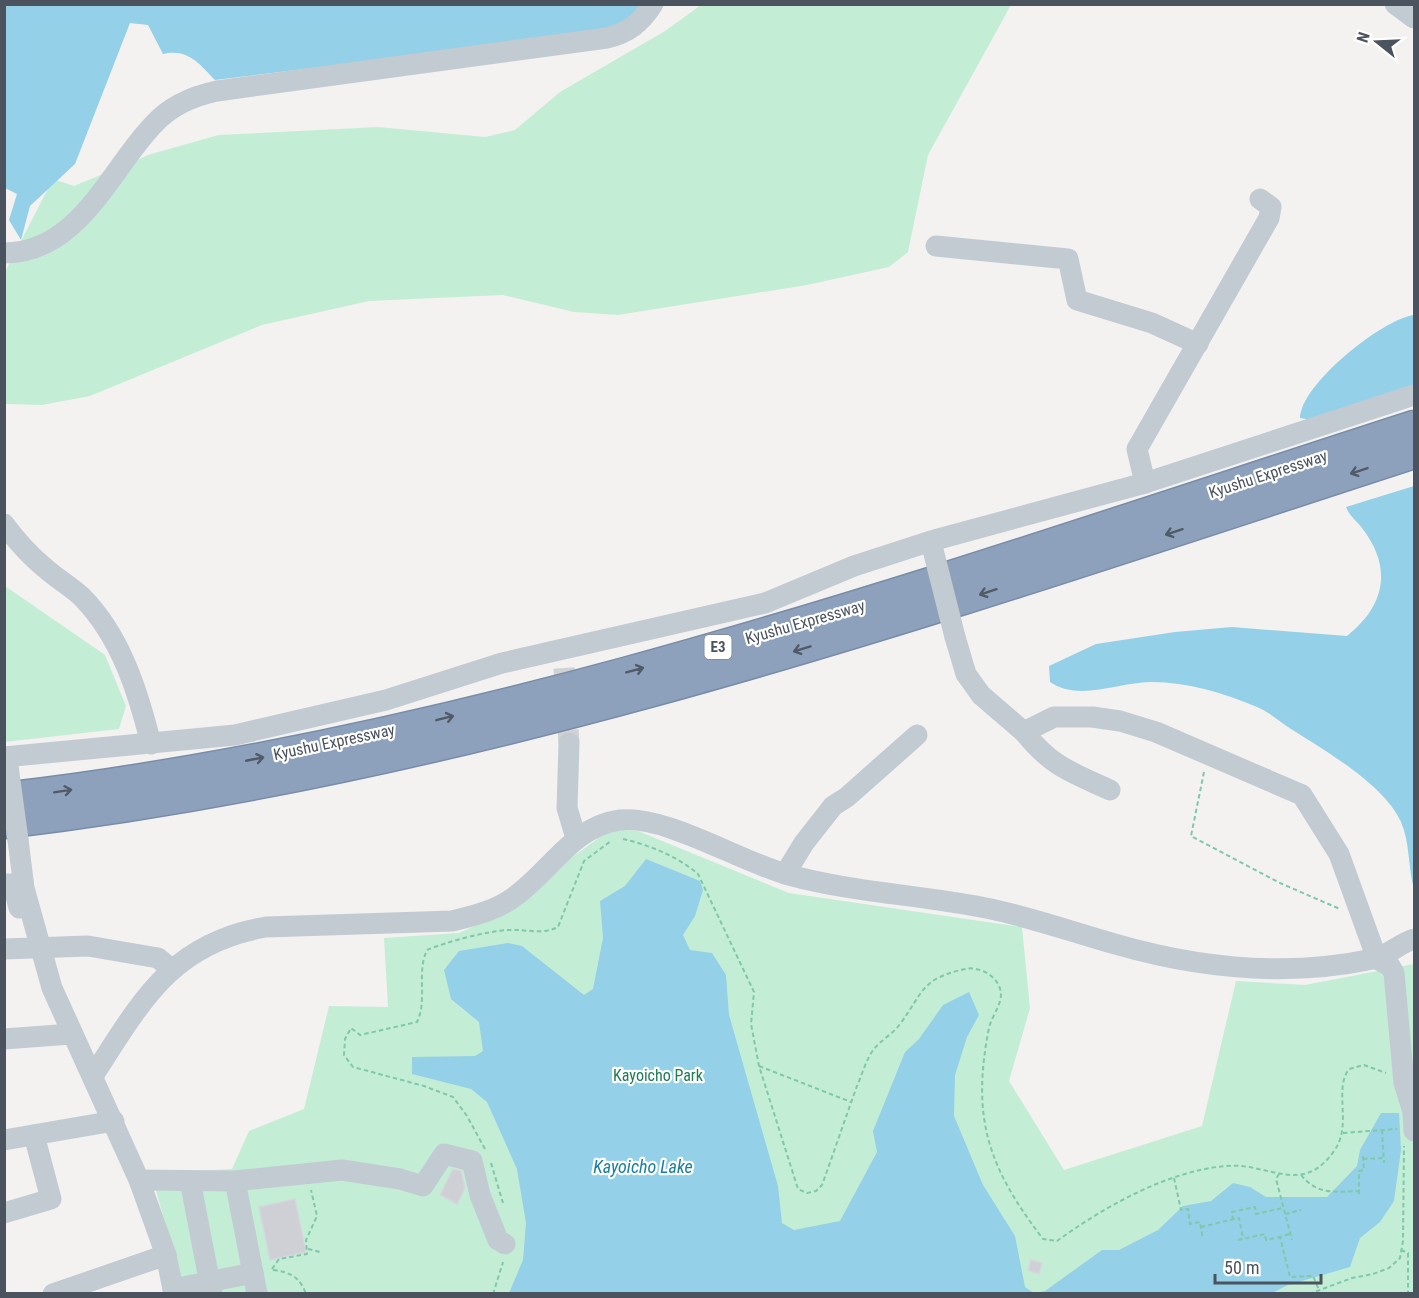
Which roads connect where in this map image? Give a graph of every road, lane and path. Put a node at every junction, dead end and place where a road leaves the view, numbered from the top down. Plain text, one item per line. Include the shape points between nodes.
1 (653, 4) edge
2 (1395, 4) edge
3 (1414, 18) edge
4 (1260, 199) dead end
5 (936, 246) dead end
6 (4, 253) edge
7 (1198, 344) junction
8 (1414, 395) edge
9 (1414, 426) edge
10 (1414, 453) edge
11 (1145, 483) junction
12 (4, 524) edge
13 (931, 544) junction
14 (1024, 732) junction
15 (917, 735) dead end
16 (569, 743) tunnel mouth
17 (151, 744) junction
18 (1208, 755) junction
19 (7, 760) edge
20 (1110, 790) dead end
21 (4, 798) edge
22 (11, 832) edge
23 (576, 838) junction
24 (622, 838) dead end
25 (612, 841) dead end
26 (785, 874) junction
27 (4, 884) edge
28 (1362, 917) junction
29 (1414, 939) edge
30 (33, 947) junction
31 (4, 949) edge
32 (1377, 959) junction
33 (171, 969) junction
34 (71, 1034) junction
35 (4, 1039) edge
36 (759, 1066) junction
37 (1388, 1075) dead end
38 (93, 1076) junction
39 (851, 1102) junction
40 (114, 1121) junction
41 (1382, 1130) junction
42 (1343, 1132) junction
43 (1407, 1132) edge
44 (34, 1135) junction
45 (4, 1140) edge
46 (1363, 1155) dead end
47 (1383, 1158) junction
48 (1363, 1159) junction
49 (1384, 1163) dead end
50 (311, 1173) junction
51 (1279, 1174) junction
52 (1300, 1175) junction
53 (1174, 1178) junction
54 (139, 1180) junction
55 (192, 1191) dead end
56 (237, 1191) dead end
57 (1282, 1208) dead end
58 (1301, 1210) dead end
59 (505, 1213) dead end
60 (4, 1214) edge
61 (1285, 1214) junction
62 (1233, 1220) junction
63 (1201, 1227) junction
64 (1289, 1234) dead end
65 (1243, 1238) junction
66 (1280, 1238) junction
67 (1203, 1239) dead end
68 (1238, 1240) dead end
69 (1292, 1240) dead end
70 (505, 1244) joint
71 (308, 1249) junction
72 (1401, 1250) junction
73 (320, 1252) dead end
74 (166, 1255) junction
75 (253, 1273) junction
76 (211, 1288) edge
77 (1319, 1290) junction
78 (174, 1291) edge
79 (53, 1293) edge
80 (257, 1293) edge
81 (306, 1293) edge
82 (493, 1293) edge
83 (1310, 1293) edge
84 (1408, 1293) edge

1 - 6 street via 644,19 607,38 194,96 152,125 81,218 62,234 30,250
2 - 3 street
4 - 7 street via 1271,207 1269,218
5 - 7 street via 1068,259 1077,300 1152,323
7 - 11 street via 1137,449
8 - 11 street
21 -> 9 highway, Kyushu Expressway / E3 via 212,767 390,731 578,686 912,591
10 -> 22 highway, Kyushu Expressway / E3 via 917,614 582,711 394,756
11 - 13 street
12 - 17 street via 44,568 81,596 105,626 139,695
13 - 14 street, bridge via 966,674 981,695
13 - 17 street via 854,566 765,603 561,659 502,663 386,700 235,735
14 - 18 street via 1054,717 1092,717 1156,732
14 - 20 street via 1057,766
15 - 26 street via 833,806
16 - 23 street via 567,808
17 - 19 street
18 - 28 street via 1302,795 1339,854
18 - 28 path via 1191,836 1280,883
19 - 22 street, bridge
22 - 30 street
23 - 26 street via 600,825 638,819 660,824
23 - 33 street via 513,899 478,915 452,921 245,931 209,944
24 - 36 path via 644,843 698,874 754,992 751,1024
25 - 59 path via 584,861 558,927 547,932 490,933 427,950 422,960 422,1011 417,1022 360,1035 351,1028 345,1039 344,1055 353,1067 453,1097 482,1140 498,1176
26 - 32 street via 987,908 1116,945 1219,965 1317,968
27 - 30 street via 13,884
28 - 32 street
29 - 32 street
30 - 31 street
30 - 33 street via 88,946 158,958
30 - 34 street
32 - 43 street via 1394,973 1404,1083 1413,1112
33 - 38 street via 145,995
34 - 35 street
34 - 38 street
36 - 39 path
36 - 39 path via 790,1169 798,1189 807,1193 822,1185
37 - 42 path via 1364,1065 1350,1069 1342,1085
38 - 40 street
39 - 53 path via 874,1049 898,1026 919,993 940,976 970,968 992,976 1000,986 1001,999 990,1026 981,1102 989,1148 1014,1200 1043,1239 1057,1241 1113,1204
40 - 44 street
40 - 54 street
41 - 42 path
41 - 43 path
41 - 47 path
42 - 52 path via 1334,1153 1316,1169
43 - 72 path
44 - 45 street
44 - 60 street via 51,1199
46 - 48 path
47 - 48 path
47 - 49 path
48 - 52 path via 1359,1192 1326,1193 1309,1186
50 - 54 street via 234,1181
50 - 70 street via 342,1170 423,1186 444,1154 472,1161 480,1196 498,1240
50 - 71 path via 311,1201 317,1216 306,1240
51 - 52 path
51 - 53 path via 1251,1165 1195,1170
51 - 61 path via 1276,1179
53 - 63 path via 1181,1210 1188,1209 1190,1224 1200,1222
54 - 74 street
55 - 76 street
56 - 75 street
57 - 62 path via 1256,1214 1255,1207 1232,1212
58 - 61 path
61 - 69 path
62 - 63 path
62 - 65 path via 1239,1218
63 - 67 path
64 - 66 path
65 - 66 path via 1265,1234 1266,1240
65 - 68 path
66 - 77 path via 1290,1277 1313,1275
70 - 82 path
71 - 73 path
71 - 81 path via 307,1254 279,1259 272,1269 301,1281
72 - 77 path via 1400,1258 1389,1268
72 - 84 path via 1408,1253
74 - 78 street
74 - 79 street
75 - 76 street
75 - 80 street
76 - 78 street
77 - 83 path

